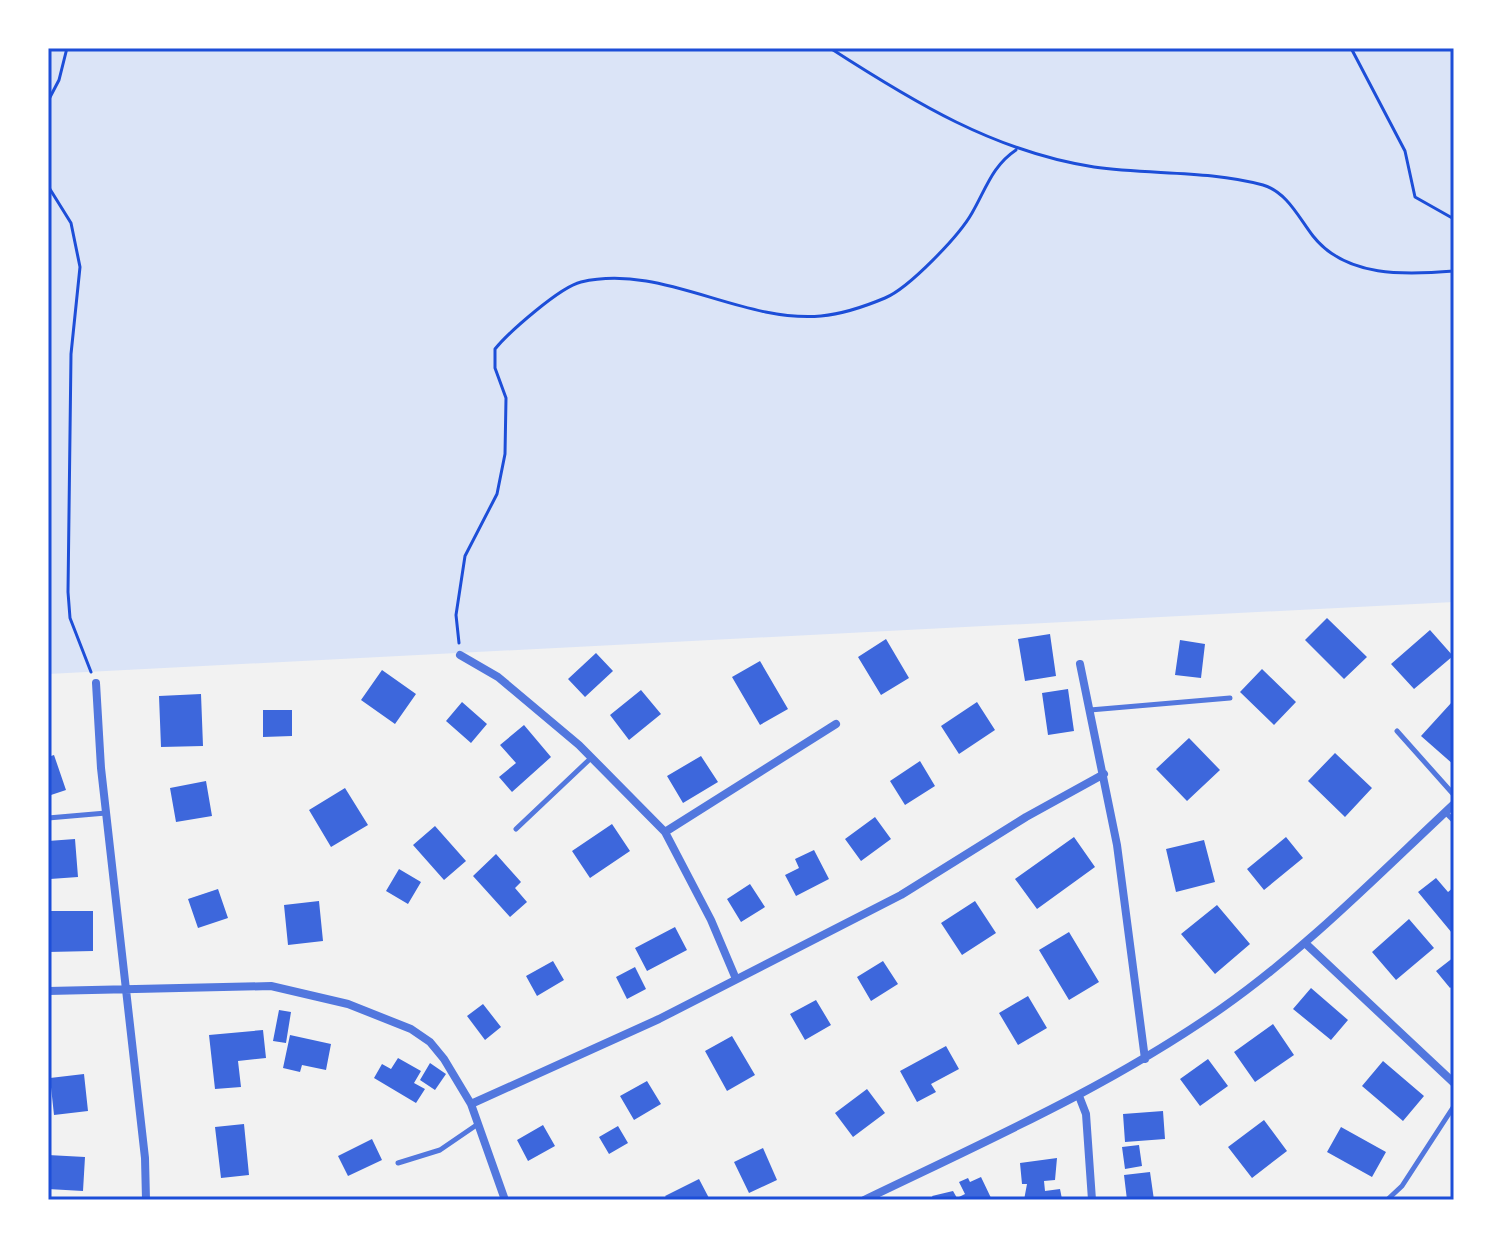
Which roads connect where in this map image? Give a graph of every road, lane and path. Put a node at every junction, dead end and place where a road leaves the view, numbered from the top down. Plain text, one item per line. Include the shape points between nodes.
1 (67, 48) edge
2 (830, 48) edge
3 (1351, 48) edge
4 (48, 101) edge
5 (1016, 150) junction
6 (48, 186) edge
7 (1454, 219) edge
8 (1454, 271) edge
9 (456, 655) joint
10 (1080, 664) dead end
11 (96, 683) joint
12 (1230, 698) dead end
13 (1090, 710) junction
14 (836, 724) dead end
15 (1397, 731) dead end
16 (591, 758) junction
17 (1104, 774) junction
18 (1454, 795) edge
19 (1454, 804) edge
20 (1445, 812) junction
21 (106, 813) junction
22 (48, 818) edge
23 (1454, 821) edge
24 (516, 829) dead end
25 (665, 832) junction
26 (1305, 943) junction
27 (736, 979) junction
28 (126, 987) junction
29 (48, 991) edge
30 (1145, 1059) junction
31 (1454, 1083) edge
32 (1079, 1096) junction
33 (471, 1104) junction
34 (1454, 1106) edge
35 (478, 1124) junction
36 (398, 1163) dead end
37 (146, 1200) edge
38 (505, 1200) edge
39 (864, 1200) edge
40 (1092, 1200) edge
41 (1387, 1200) edge

1 - 4 path
2 - 5 path via 887,87
3 - 7 path via 1405,151 1415,197
5 - 8 path via 1095,167 1267,186 1291,203 1335,257 1399,275
5 - 9 path via 1000,160 971,215 930,264 889,297 820,316 780,313 643,281 578,282 508,333 495,349 495,368 506,398 505,454 497,494 465,556
6 - 11 path via 71,223 80,267 71,354 68,592 70,618
9 - 16 street via 498,677
10 - 13 street
11 - 21 street
12 - 13 lane
13 - 17 street
14 - 25 street
15 - 18 lane
16 - 24 lane
16 - 25 street
17 - 27 street via 901,895
17 - 30 street
19 - 20 street
20 - 23 lane
20 - 26 street
21 - 22 lane
21 - 28 street
25 - 27 street
26 - 30 street
26 - 31 street
27 - 33 street via 592,1052
28 - 29 street
28 - 33 street via 271,986 348,1004 430,1042
28 - 37 street
30 - 32 street
32 - 39 street
32 - 40 street via 1086,1114
33 - 35 street
34 - 41 lane via 1402,1186
35 - 36 lane via 440,1150
35 - 38 street

